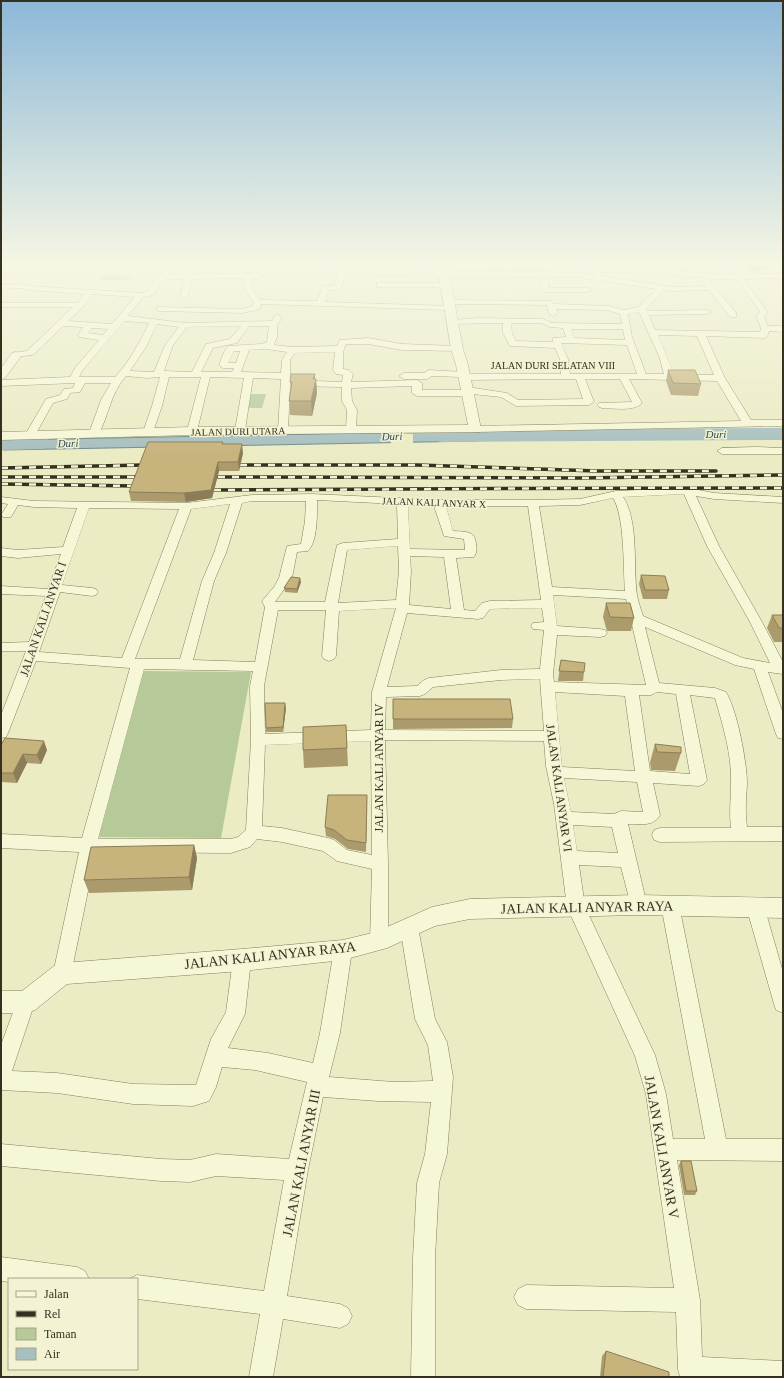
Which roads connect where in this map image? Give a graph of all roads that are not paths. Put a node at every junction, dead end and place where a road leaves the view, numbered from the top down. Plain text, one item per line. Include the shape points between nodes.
1 (59, 326) edge
2 (88, 326) edge
3 (100, 326) edge
4 (152, 326) edge
5 (184, 326) edge
6 (245, 326) edge
7 (247, 326) edge
8 (275, 326) edge
9 (454, 326) edge
10 (506, 326) edge
11 (566, 326) edge
12 (577, 326) edge
13 (114, 328) joint
14 (638, 328) junction
15 (765, 328) joint
16 (783, 329) edge
17 (274, 330) junction
18 (700, 333) junction
19 (105, 338) junction
20 (571, 340) junction
21 (283, 342) junction
22 (630, 343) junction
23 (558, 345) junction
24 (266, 346) junction
25 (245, 348) junction
26 (340, 349) junction
27 (457, 349) junction
28 (292, 350) junction
29 (1, 354) edge
30 (16, 355) junction
31 (237, 370) junction
32 (26, 373) dead end
33 (162, 374) junction
34 (195, 375) junction
35 (206, 375) junction
36 (378, 375) dead end
37 (1, 376) edge
38 (249, 376) junction
39 (464, 376) junction
40 (566, 376) junction
41 (579, 376) junction
42 (623, 376) junction
43 (642, 376) junction
44 (120, 377) junction
45 (670, 377) junction
46 (720, 378) junction
47 (286, 379) junction
48 (77, 380) junction
49 (39, 381) junction
50 (1, 383) edge
51 (346, 384) junction
52 (467, 392) junction
53 (602, 404) dead end
54 (748, 424) junction
55 (783, 424) edge
56 (351, 429) junction
57 (475, 429) junction
58 (240, 430) junction
59 (283, 430) junction
60 (192, 431) junction
61 (148, 432) junction
62 (94, 433) junction
63 (30, 435) junction
64 (1, 436) edge
65 (722, 451) dead end
66 (783, 451) edge
67 (688, 491) junction
68 (616, 494) junction
69 (312, 497) junction
70 (1, 500) edge
71 (237, 500) junction
72 (783, 500) edge
73 (15, 502) junction
74 (402, 502) junction
75 (439, 503) junction
76 (533, 503) junction
77 (84, 505) junction
78 (186, 506) junction
79 (7, 515) dead end
80 (403, 547) junction
81 (68, 550) junction
82 (1, 552) edge
83 (450, 554) junction
84 (1, 590) edge
85 (54, 590) junction
86 (92, 592) dead end
87 (631, 595) junction
88 (546, 597) junction
89 (272, 606) junction
90 (332, 606) junction
91 (402, 606) junction
92 (458, 613) junction
93 (637, 619) junction
94 (546, 627) junction
95 (600, 633) dead end
96 (1, 647) edge
97 (33, 651) junction
98 (329, 656) dead end
99 (133, 663) junction
100 (185, 664) junction
101 (260, 667) junction
102 (760, 667) junction
103 (782, 669) edge
104 (547, 681) junction
105 (653, 687) junction
106 (682, 690) junction
107 (631, 691) junction
108 (379, 692) junction
109 (1, 733) edge
110 (378, 734) junction
111 (783, 734) edge
112 (551, 736) junction
113 (258, 740) junction
114 (555, 772) junction
115 (644, 777) junction
116 (564, 818) junction
117 (620, 821) junction
118 (254, 832) junction
119 (740, 834) junction
120 (783, 834) edge
121 (660, 835) dead end
122 (1, 841) edge
123 (88, 845) junction
124 (569, 857) junction
125 (628, 861) junction
126 (380, 864) junction
127 (638, 905) junction
128 (670, 905) junction
129 (755, 906) junction
130 (576, 907) junction
131 (783, 908) edge
132 (409, 927) junction
133 (379, 941) junction
134 (343, 950) junction
135 (242, 960) junction
136 (62, 974) junction
137 (1, 1002) edge
138 (26, 1002) junction
139 (783, 1004) edge
140 (215, 1057) junction
141 (1, 1073) edge
142 (1, 1080) edge
143 (318, 1081) junction
144 (442, 1091) junction
145 (665, 1149) junction
146 (718, 1150) junction
147 (783, 1150) edge
148 (1, 1155) edge
149 (297, 1170) junction
150 (1, 1269) edge
151 (69, 1278) edge
152 (138, 1287) edge
153 (526, 1297) dead end
154 (688, 1300) junction
155 (274, 1305) junction
156 (340, 1316) dead end
157 (691, 1373) edge
158 (783, 1373) edge
159 (260, 1377) edge
160 (423, 1377) edge

1 - 30 street via 32,356
2 - 19 street via 82,335
3 - 13 street
4 - 44 street via 142,347
5 - 33 street via 169,345
6 - 34 street via 234,342 209,346
7 - 17 street
8 - 17 street
9 - 27 street
10 - 23 street via 512,343
11 - 20 street
12 - 14 street
13 - 19 street
14 - 18 street
14 - 22 street
14 - 45 street via 663,356
15 - 16 street
15 - 18 street via 764,334
17 - 21 street
17 - 24 street via 271,343
18 - 46 street
19 - 48 street via 78,370
20 - 22 street
20 - 23 street via 556,340
21 - 24 street
21 - 28 street
22 - 43 street
23 - 40 street via 564,359
24 - 25 street
25 - 31 street
25 - 31 street via 231,348 222,365
26 - 27 street via 344,341 368,341 402,347
26 - 28 street
26 - 51 street via 338,370 348,373
27 - 39 street
28 - 47 street via 286,360
29 - 30 street
30 - 37 street
31 - 35 street
31 - 38 street
32 - 49 street via 45,374
33 - 34 street
33 - 44 street
33 - 61 street via 157,406
34 - 35 street
35 - 60 street
36 - 39 street, JALAN DURI SELATAN VIII via 427,376 428,373
38 - 47 street
38 - 58 street
39 - 40 street, JALAN DURI SELATAN VIII
39 - 52 street
40 - 41 street, JALAN DURI SELATAN VIII
41 - 42 street, JALAN DURI SELATAN VIII
41 - 52 street via 589,402 516,403 504,395
42 - 43 street, JALAN DURI SELATAN VIII
42 - 53 street via 637,403
43 - 45 street, JALAN DURI SELATAN VIII
44 - 48 street
44 - 62 street via 106,400
45 - 46 street, JALAN DURI SELATAN VIII
46 - 54 street
47 - 51 street
47 - 59 street
48 - 49 street
48 - 63 street via 77,390 67,391 64,397 49,401
49 - 50 street
51 - 52 street via 417,383 417,393
51 - 56 street via 347,403 352,410
52 - 57 street
54 - 55 street
54 - 57 street
56 - 57 street, JALAN DURI UTARA
56 - 59 street, JALAN DURI UTARA
58 - 59 street, JALAN DURI UTARA
58 - 60 street, JALAN DURI UTARA
60 - 61 street, JALAN DURI UTARA
61 - 62 street, JALAN DURI UTARA
62 - 63 street, JALAN DURI UTARA
63 - 64 street, JALAN DURI UTARA
65 - 66 street
67 - 68 street, JALAN KALI ANYAR X
67 - 72 street, JALAN KALI ANYAR X via 714,496
67 - 103 street via 713,546
68 - 76 street, JALAN KALI ANYAR X via 580,502
68 - 87 street via 622,503 626,528
69 - 71 street, JALAN KALI ANYAR X
69 - 74 street, JALAN KALI ANYAR X
69 - 89 street via 307,545 304,548 291,549 289,568 283,586 268,602
70 - 73 street, JALAN KALI ANYAR X
71 - 78 street, JALAN KALI ANYAR X
71 - 100 street via 208,582
73 - 77 street, JALAN KALI ANYAR X
73 - 79 street
74 - 75 street, JALAN KALI ANYAR X
74 - 80 street, JALAN KALI ANYAR IV
75 - 76 street, JALAN KALI ANYAR X
75 - 83 street via 448,534 470,537 470,554
76 - 88 street, JALAN KALI ANYAR VI
77 - 78 street, JALAN KALI ANYAR X
77 - 81 street, JALAN KALI ANYAR I
78 - 99 street
80 - 83 street
80 - 90 street via 341,548
80 - 91 street, JALAN KALI ANYAR IV via 405,571
81 - 82 street via 18,554
81 - 85 street, JALAN KALI ANYAR I
83 - 92 street
84 - 85 street
85 - 86 street
85 - 97 street, JALAN KALI ANYAR I
87 - 88 street
87 - 93 street
88 - 92 street via 486,606 478,615
88 - 94 street, JALAN KALI ANYAR VI
89 - 90 street
89 - 101 street
90 - 91 street
90 - 98 street
91 - 92 street
91 - 108 street, JALAN KALI ANYAR IV
93 - 102 street via 740,662
93 - 105 street
94 - 95 street
94 - 104 street, JALAN KALI ANYAR VI
96 - 97 street
97 - 99 street
97 - 109 street, JALAN KALI ANYAR I
99 - 100 street
99 - 123 street
100 - 101 street
101 - 113 street via 257,686
102 - 103 street
102 - 111 street
104 - 107 street
104 - 108 street via 501,675 429,684 420,691
104 - 112 street, JALAN KALI ANYAR VI
105 - 106 street
105 - 107 street via 651,690
106 - 115 street via 699,780
106 - 119 street via 715,693 723,699 733,734 739,783 737,808
107 - 115 street
108 - 110 street, JALAN KALI ANYAR IV
110 - 112 street
110 - 113 street
110 - 126 street, JALAN KALI ANYAR IV
112 - 114 street, JALAN KALI ANYAR VI
113 - 118 street
114 - 115 street
114 - 116 street, JALAN KALI ANYAR VI
115 - 117 street via 652,815 646,818 621,817
116 - 117 street
116 - 124 street, JALAN KALI ANYAR VI
117 - 125 street
118 - 123 street via 244,842 231,846
118 - 126 street via 328,845 343,856
119 - 120 street
119 - 121 street
122 - 123 street
123 - 136 street
124 - 125 street
124 - 130 street, JALAN KALI ANYAR VI
125 - 127 street
126 - 133 street, JALAN KALI ANYAR IV
127 - 128 street, JALAN KALI ANYAR RAYA
127 - 130 street, JALAN KALI ANYAR RAYA
128 - 129 street, JALAN KALI ANYAR RAYA
128 - 146 street
129 - 131 street, JALAN KALI ANYAR RAYA
129 - 139 street
130 - 132 street, JALAN KALI ANYAR RAYA via 470,909 432,917
130 - 145 street, JALAN KALI ANYAR V via 645,1055 656,1094
132 - 133 street, JALAN KALI ANYAR RAYA
132 - 144 street via 426,1019 440,1055
133 - 134 street, JALAN KALI ANYAR RAYA
134 - 135 street, JALAN KALI ANYAR RAYA
134 - 143 street, JALAN KALI ANYAR III via 330,1032
135 - 136 street, JALAN KALI ANYAR RAYA
135 - 140 street via 235,1014 221,1039
136 - 138 street
137 - 138 street
138 - 141 street
140 - 142 street via 206,1088 202,1094 193,1096 133,1094 57,1083
140 - 143 street via 243,1058 295,1068
143 - 144 street via 373,1092
143 - 149 street, JALAN KALI ANYAR III
144 - 160 street via 436,1154 428,1191 424,1258
145 - 146 street
145 - 154 street, JALAN KALI ANYAR V
146 - 147 street
148 - 149 street via 161,1170 190,1171 216,1165
149 - 155 street, JALAN KALI ANYAR III
150 - 151 street
152 - 155 street
153 - 154 street
154 - 157 street, JALAN KALI ANYAR V
155 - 156 street
155 - 159 street, JALAN KALI ANYAR III
157 - 158 street

